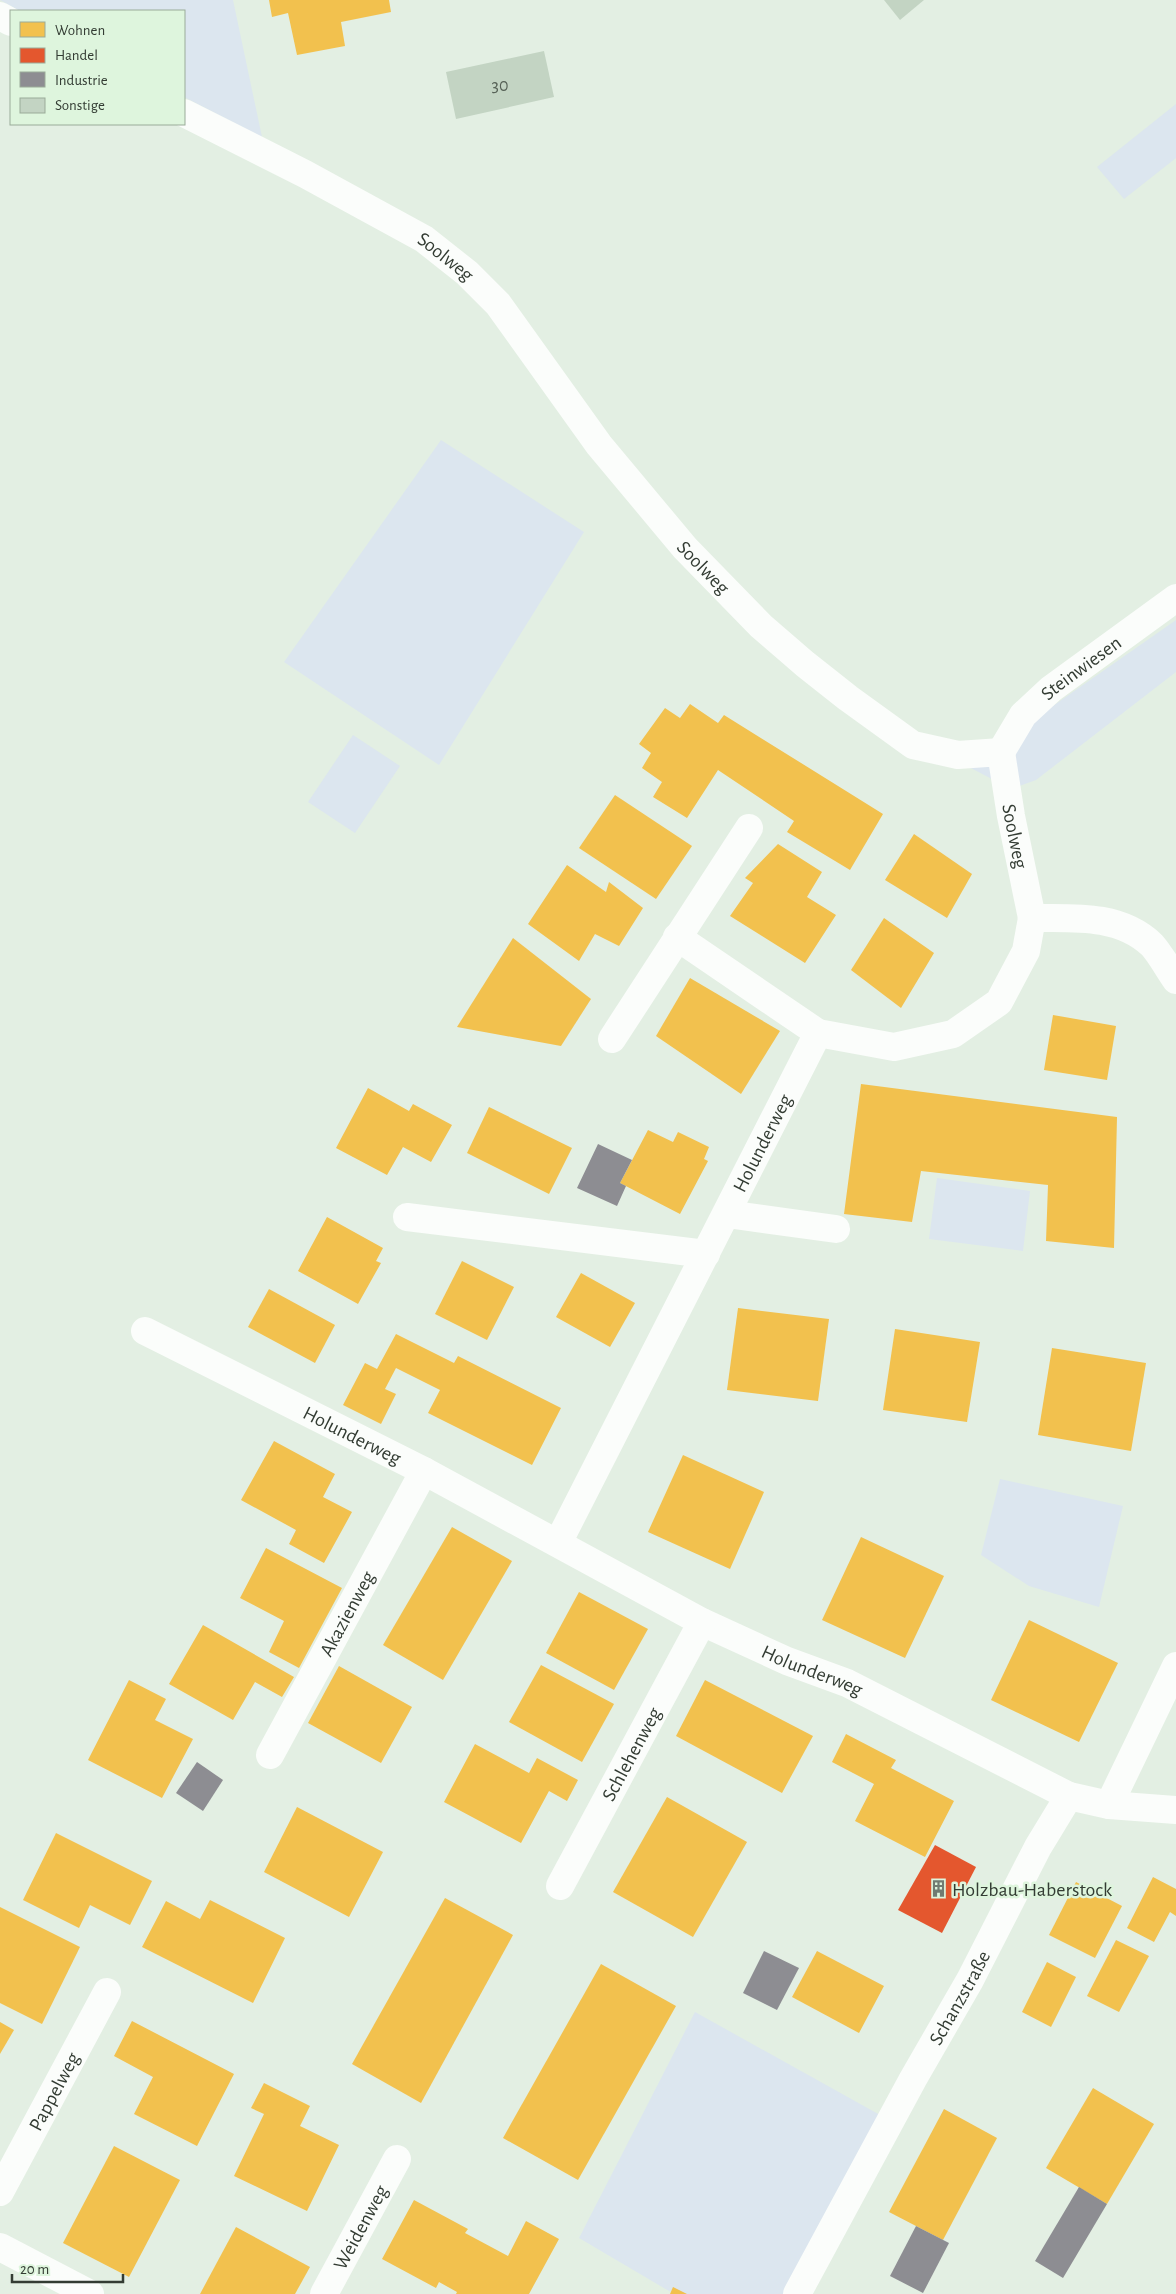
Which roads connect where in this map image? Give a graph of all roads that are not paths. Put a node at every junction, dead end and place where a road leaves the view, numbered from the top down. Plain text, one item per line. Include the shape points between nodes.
1 (185, 114) edge
2 (1176, 598) edge
3 (1001, 752) junction
4 (749, 828) dead end
5 (1032, 918) junction
6 (677, 937) junction
7 (1176, 980) edge
8 (818, 1033) junction
9 (612, 1039) dead end
10 (727, 1214) junction
11 (407, 1217) dead end
12 (836, 1228) dead end
13 (706, 1254) junction
14 (145, 1331) dead end
15 (424, 1471) junction
16 (558, 1543) junction
17 (702, 1622) junction
18 (1176, 1666) edge
19 (270, 1756) dead end
20 (1068, 1796) junction
21 (1110, 1805) junction
22 (1176, 1810) edge
23 (560, 1886) dead end
24 (107, 1992) dead end
25 (397, 2159) dead end
26 (0, 2192) edge
27 (0, 2247) edge
28 (90, 2294) edge
29 (324, 2294) edge
30 (796, 2294) edge

1 - 3 street, Soolweg via 424,239 467,273 498,304 599,445 685,548 804,664 913,745 958,755
2 - 3 street, Steinwiesen via 1051,689 1023,715
3 - 5 street, Soolweg
4 - 6 street
5 - 7 street via 1084,918 1127,927 1152,946
5 - 8 street via 1026,951 999,1002 953,1034 894,1047
6 - 8 street
6 - 9 street
8 - 10 street, Holunderweg
10 - 12 street
10 - 13 street, Holunderweg
11 - 13 street
13 - 16 street, Holunderweg
14 - 15 street, Holunderweg
15 - 16 street, Holunderweg
15 - 19 street, Akazienweg
16 - 17 street, Holunderweg
17 - 20 street, Holunderweg via 786,1661 847,1683
17 - 23 street, Schlehenweg
18 - 21 street
20 - 21 street
20 - 30 street, Schanzstraße
21 - 22 street
24 - 26 street, Pappelweg
25 - 29 street, Weidenweg
27 - 28 street

